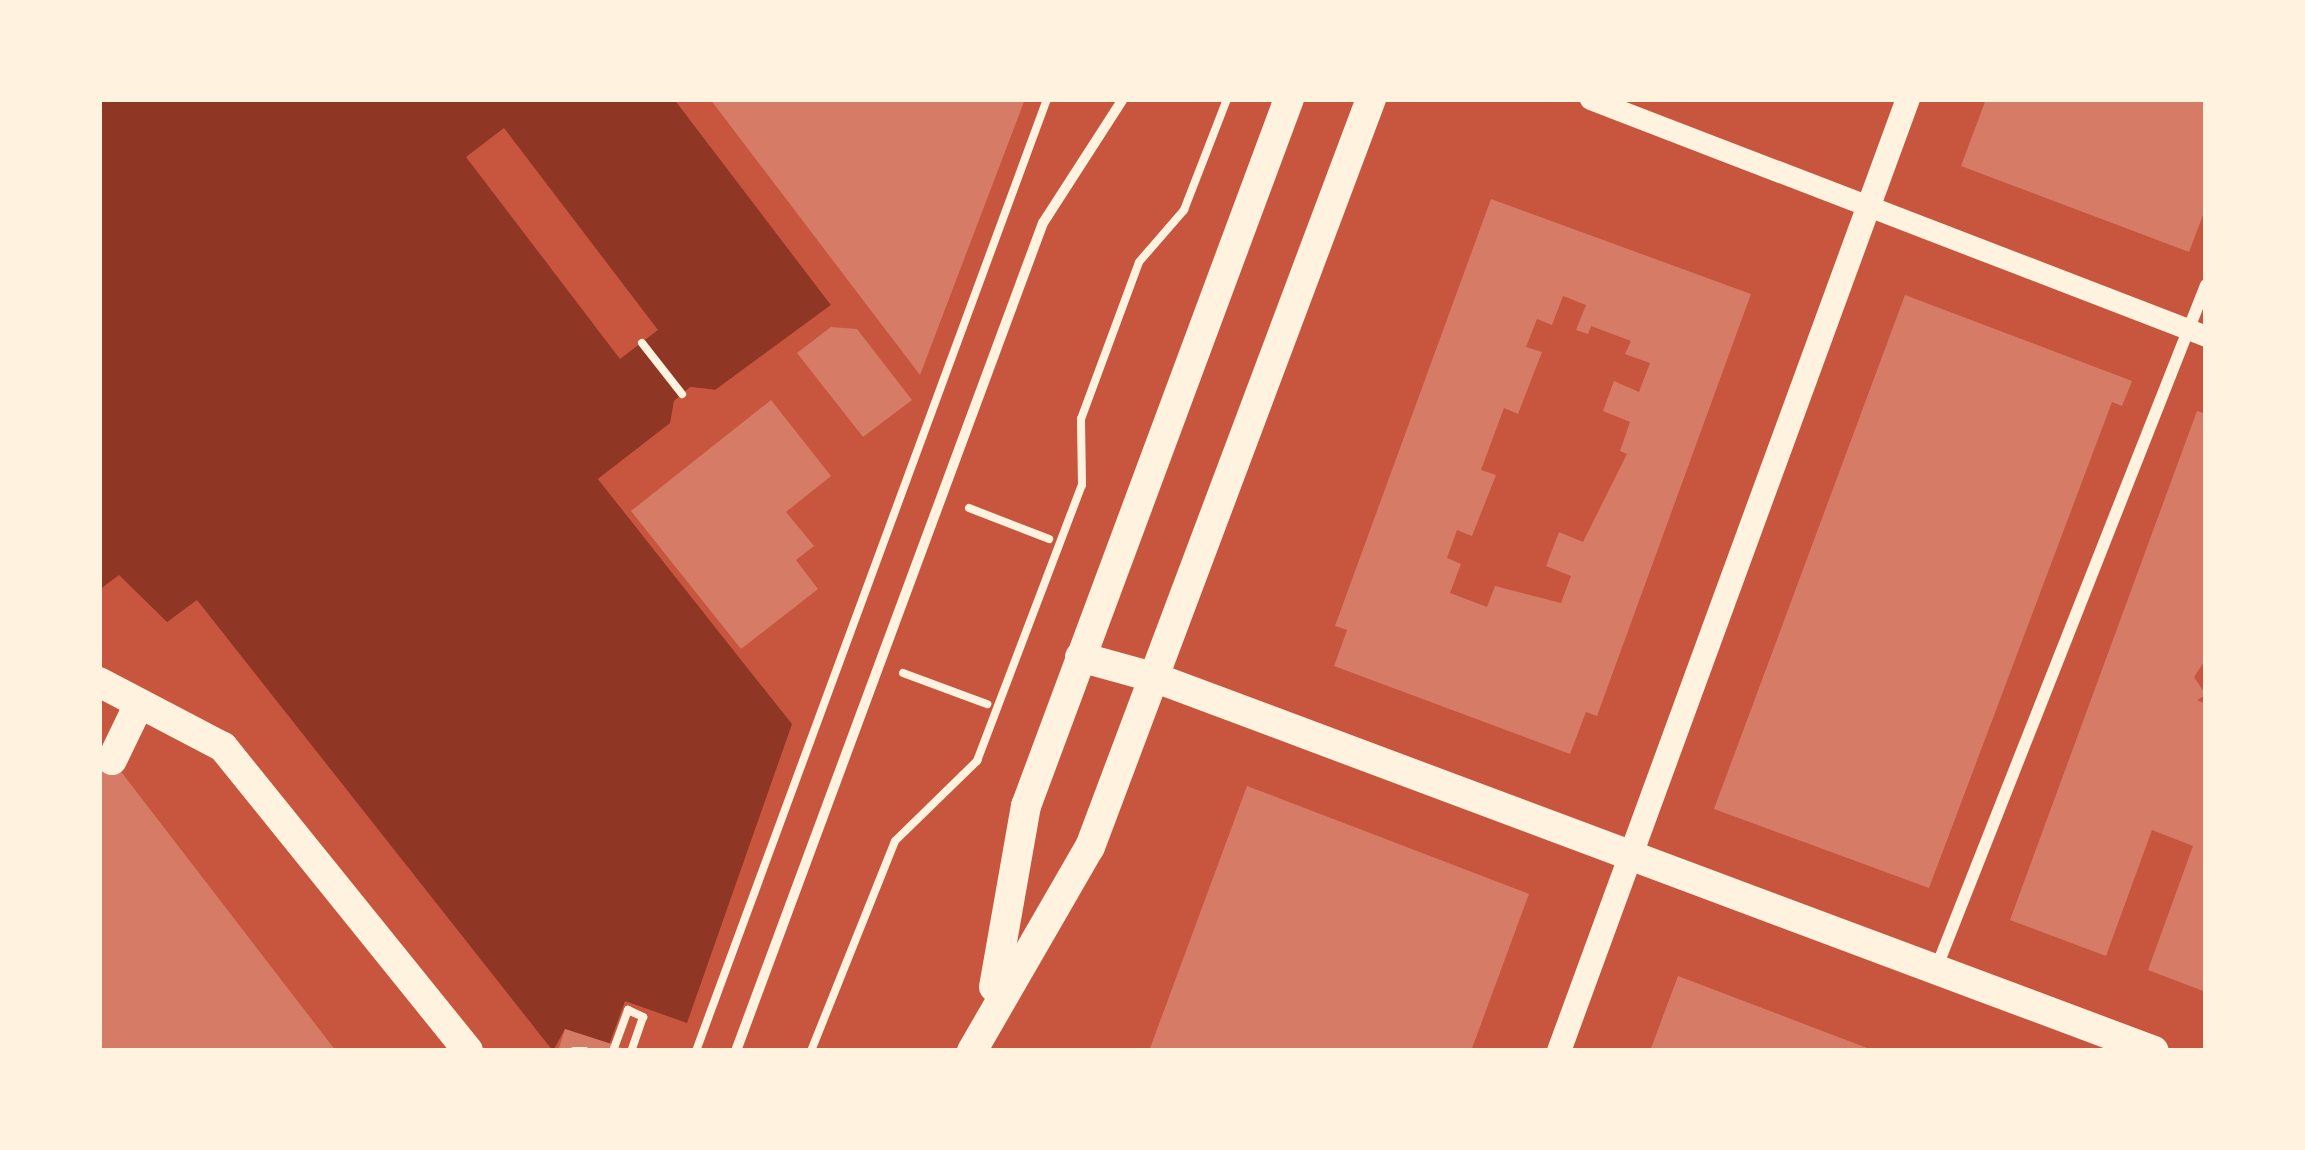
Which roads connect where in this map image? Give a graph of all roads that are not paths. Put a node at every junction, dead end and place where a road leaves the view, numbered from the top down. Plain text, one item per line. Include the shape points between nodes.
1 (1123, 99) edge
2 (1289, 99) edge
3 (1371, 99) edge
4 (1589, 99) edge
5 (1908, 99) edge
6 (1865, 211) junction
7 (2206, 285) edge
8 (2197, 333) edge
9 (1080, 657) junction
10 (1156, 678) junction
11 (99, 682) edge
12 (139, 704) junction
13 (112, 760) dead end
14 (1632, 855) junction
15 (1936, 970) junction
16 (978, 1036) edge
17 (468, 1051) edge
18 (736, 1051) edge
19 (1559, 1051) edge
20 (2154, 1051) edge

1 - 18 street via 1043,223
2 - 9 main road
3 - 10 main road
4 - 6 street
5 - 6 main road
6 - 8 street
6 - 14 main road
7 - 8 street
8 - 15 street
9 - 10 main road
9 - 16 main road via 1016,837
10 - 14 main road
10 - 16 main road via 1081,866
11 - 12 main road
12 - 13 main road
12 - 17 main road via 223,747
14 - 15 main road
14 - 19 main road
15 - 20 main road

